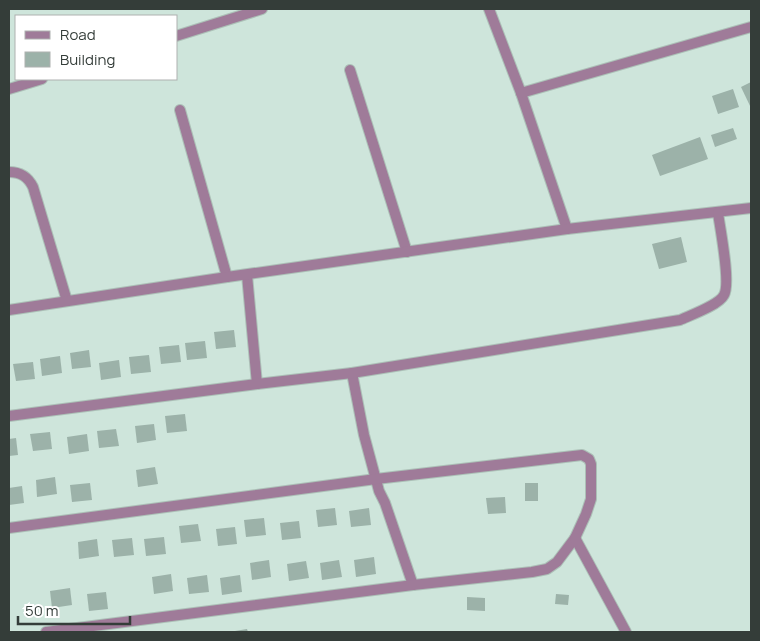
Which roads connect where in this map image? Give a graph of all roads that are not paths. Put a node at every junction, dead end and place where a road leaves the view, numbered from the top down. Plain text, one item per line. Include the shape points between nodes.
1 (262, 9) edge
2 (489, 9) edge
3 (751, 27) edge
4 (178, 35) edge
5 (350, 70) dead end
6 (39, 80) edge
7 (9, 89) edge
8 (521, 94) junction
9 (180, 110) dead end
10 (9, 172) edge
11 (751, 208) edge
12 (718, 212) junction
13 (567, 229) junction
14 (407, 252) junction
15 (247, 275) junction
16 (227, 277) junction
17 (67, 301) junction
18 (9, 310) edge
19 (352, 373) junction
20 (257, 384) junction
21 (9, 416) edge
22 (376, 479) junction
23 (9, 528) edge
24 (575, 538) junction
25 (413, 585) junction
26 (46, 632) edge
27 (626, 632) edge

1 - 4 street
2 - 8 street
3 - 8 street
5 - 14 street
6 - 7 street
8 - 13 street
9 - 16 street
10 - 17 street via 22,174 30,180
11 - 12 street
12 - 13 street
12 - 19 street via 726,289 720,299 702,311 680,320
13 - 14 street
14 - 15 street
15 - 16 street
15 - 20 street
16 - 17 street
17 - 18 street
19 - 20 street
19 - 22 street
20 - 21 street
22 - 23 street
22 - 24 street via 582,455 592,464 591,498
22 - 25 street
24 - 25 street via 557,562 547,569
24 - 27 street
25 - 26 street

